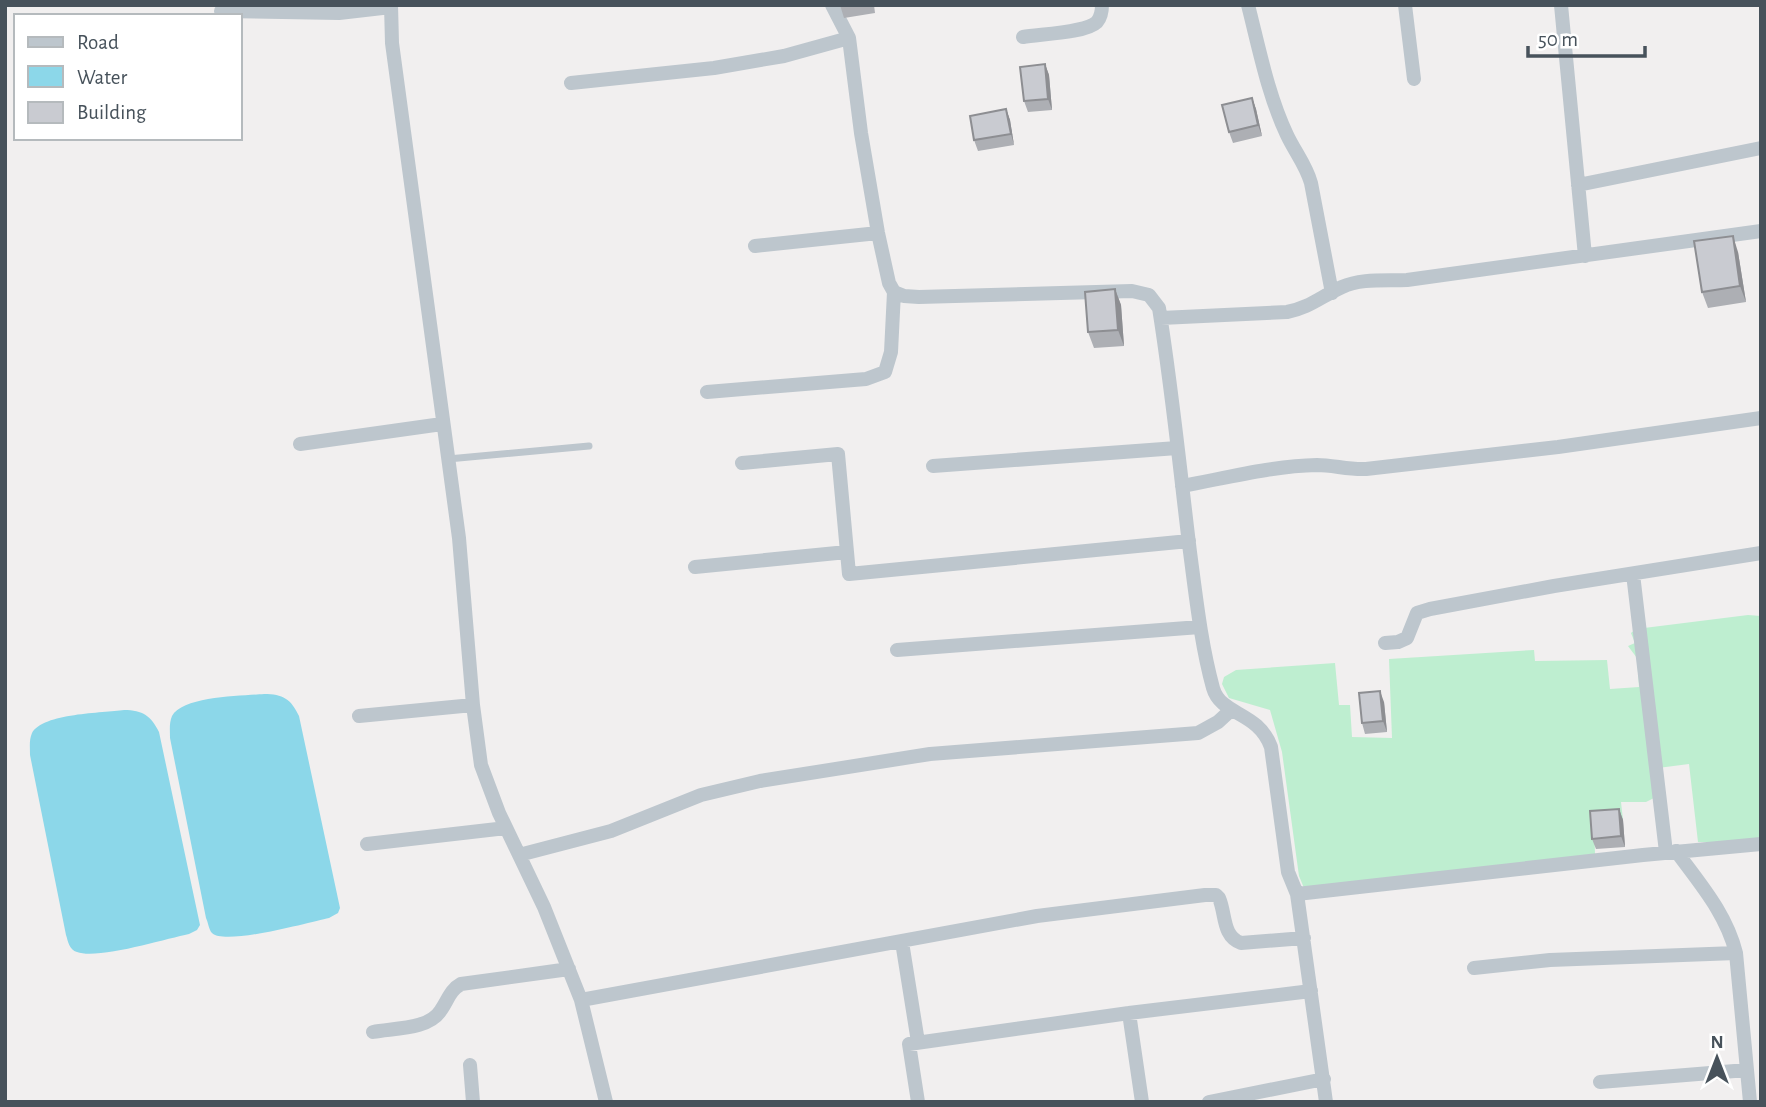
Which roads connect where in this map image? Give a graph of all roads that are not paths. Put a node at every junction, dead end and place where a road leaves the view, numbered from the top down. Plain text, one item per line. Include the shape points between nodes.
1 (832, 5) edge
2 (1102, 5) edge
3 (1248, 5) edge
4 (1405, 5) edge
5 (1561, 5) edge
6 (391, 6) edge
7 (221, 11) dead end
8 (1023, 37) dead end
9 (849, 38) junction
10 (1414, 79) dead end
11 (571, 83) dead end
12 (1761, 148) edge
13 (1578, 185) junction
14 (1761, 231) edge
15 (878, 233) junction
16 (755, 246) dead end
17 (1585, 256) junction
18 (894, 292) junction
19 (1332, 293) junction
20 (1160, 318) junction
21 (707, 392) dead end
22 (1761, 418) edge
23 (442, 424) junction
24 (300, 444) dead end
25 (589, 446) dead end
26 (1177, 448) junction
27 (447, 459) junction
28 (742, 463) dead end
29 (933, 466) dead end
30 (1182, 486) junction
31 (1189, 541) junction
32 (847, 552) junction
33 (1761, 553) edge
34 (695, 567) dead end
35 (1633, 574) junction
36 (1200, 627) junction
37 (1385, 643) dead end
38 (897, 650) dead end
39 (473, 705) junction
40 (1231, 710) junction
41 (359, 716) dead end
42 (506, 828) junction
43 (367, 844) dead end
44 (1761, 844) edge
45 (1671, 852) junction
46 (519, 855) junction
47 (1297, 894) junction
48 (1304, 939) junction
49 (902, 942) junction
50 (1735, 953) junction
51 (1474, 968) dead end
52 (569, 969) junction
53 (1311, 992) junction
54 (581, 1000) junction
55 (1129, 1013) junction
56 (373, 1032) dead end
57 (918, 1042) junction
58 (470, 1065) dead end
59 (1747, 1070) junction
60 (1324, 1079) junction
61 (1600, 1082) dead end
62 (473, 1102) edge
63 (606, 1102) edge
64 (918, 1102) edge
65 (1142, 1102) edge
66 (1209, 1102) edge
67 (1326, 1102) edge
68 (1750, 1102) edge

1 - 9 street
2 - 8 street via 1101,16 1086,28
3 - 19 street via 1286,134 1306,165
4 - 10 street
5 - 13 street
6 - 7 street via 339,13
6 - 23 street
9 - 11 street via 714,68
9 - 15 street
12 - 13 street
13 - 17 street
14 - 17 street
15 - 16 street
15 - 18 street
17 - 19 street via 1407,281 1362,281
18 - 20 street via 919,297 1132,291 1154,299
18 - 21 street via 891,352 885,372 866,379
19 - 20 street via 1304,309 1287,312
20 - 26 street
22 - 30 street via 1366,469 1292,467
23 - 24 street
23 - 27 street
25 - 27 lane
26 - 29 street
26 - 30 street
27 - 39 street
28 - 32 street via 838,454
30 - 31 street
31 - 32 street via 849,574
31 - 36 street
32 - 34 street
33 - 35 street
35 - 37 street via 1430,609 1417,613 1408,638
35 - 45 street
36 - 38 street
36 - 40 street via 1213,689
39 - 41 street
39 - 42 street via 481,765
40 - 46 street via 1198,733 930,754 760,781 701,795 611,831
40 - 47 street via 1253,720 1268,738 1288,872
42 - 43 street
42 - 46 street
44 - 45 street
45 - 47 street
45 - 50 street via 1721,913
46 - 52 street
47 - 48 street
48 - 49 street via 1236,941 1227,931 1219,898 1205,895 1037,916
48 - 53 street
49 - 54 street
49 - 57 street
50 - 51 street via 1550,960
50 - 59 street
52 - 54 street
52 - 56 street via 461,984 453,988 434,1019
53 - 55 street
53 - 60 street
54 - 63 street
55 - 57 street
55 - 65 street
57 - 64 street via 909,1044
58 - 62 street
59 - 61 street
59 - 68 street
60 - 66 street
60 - 67 street

